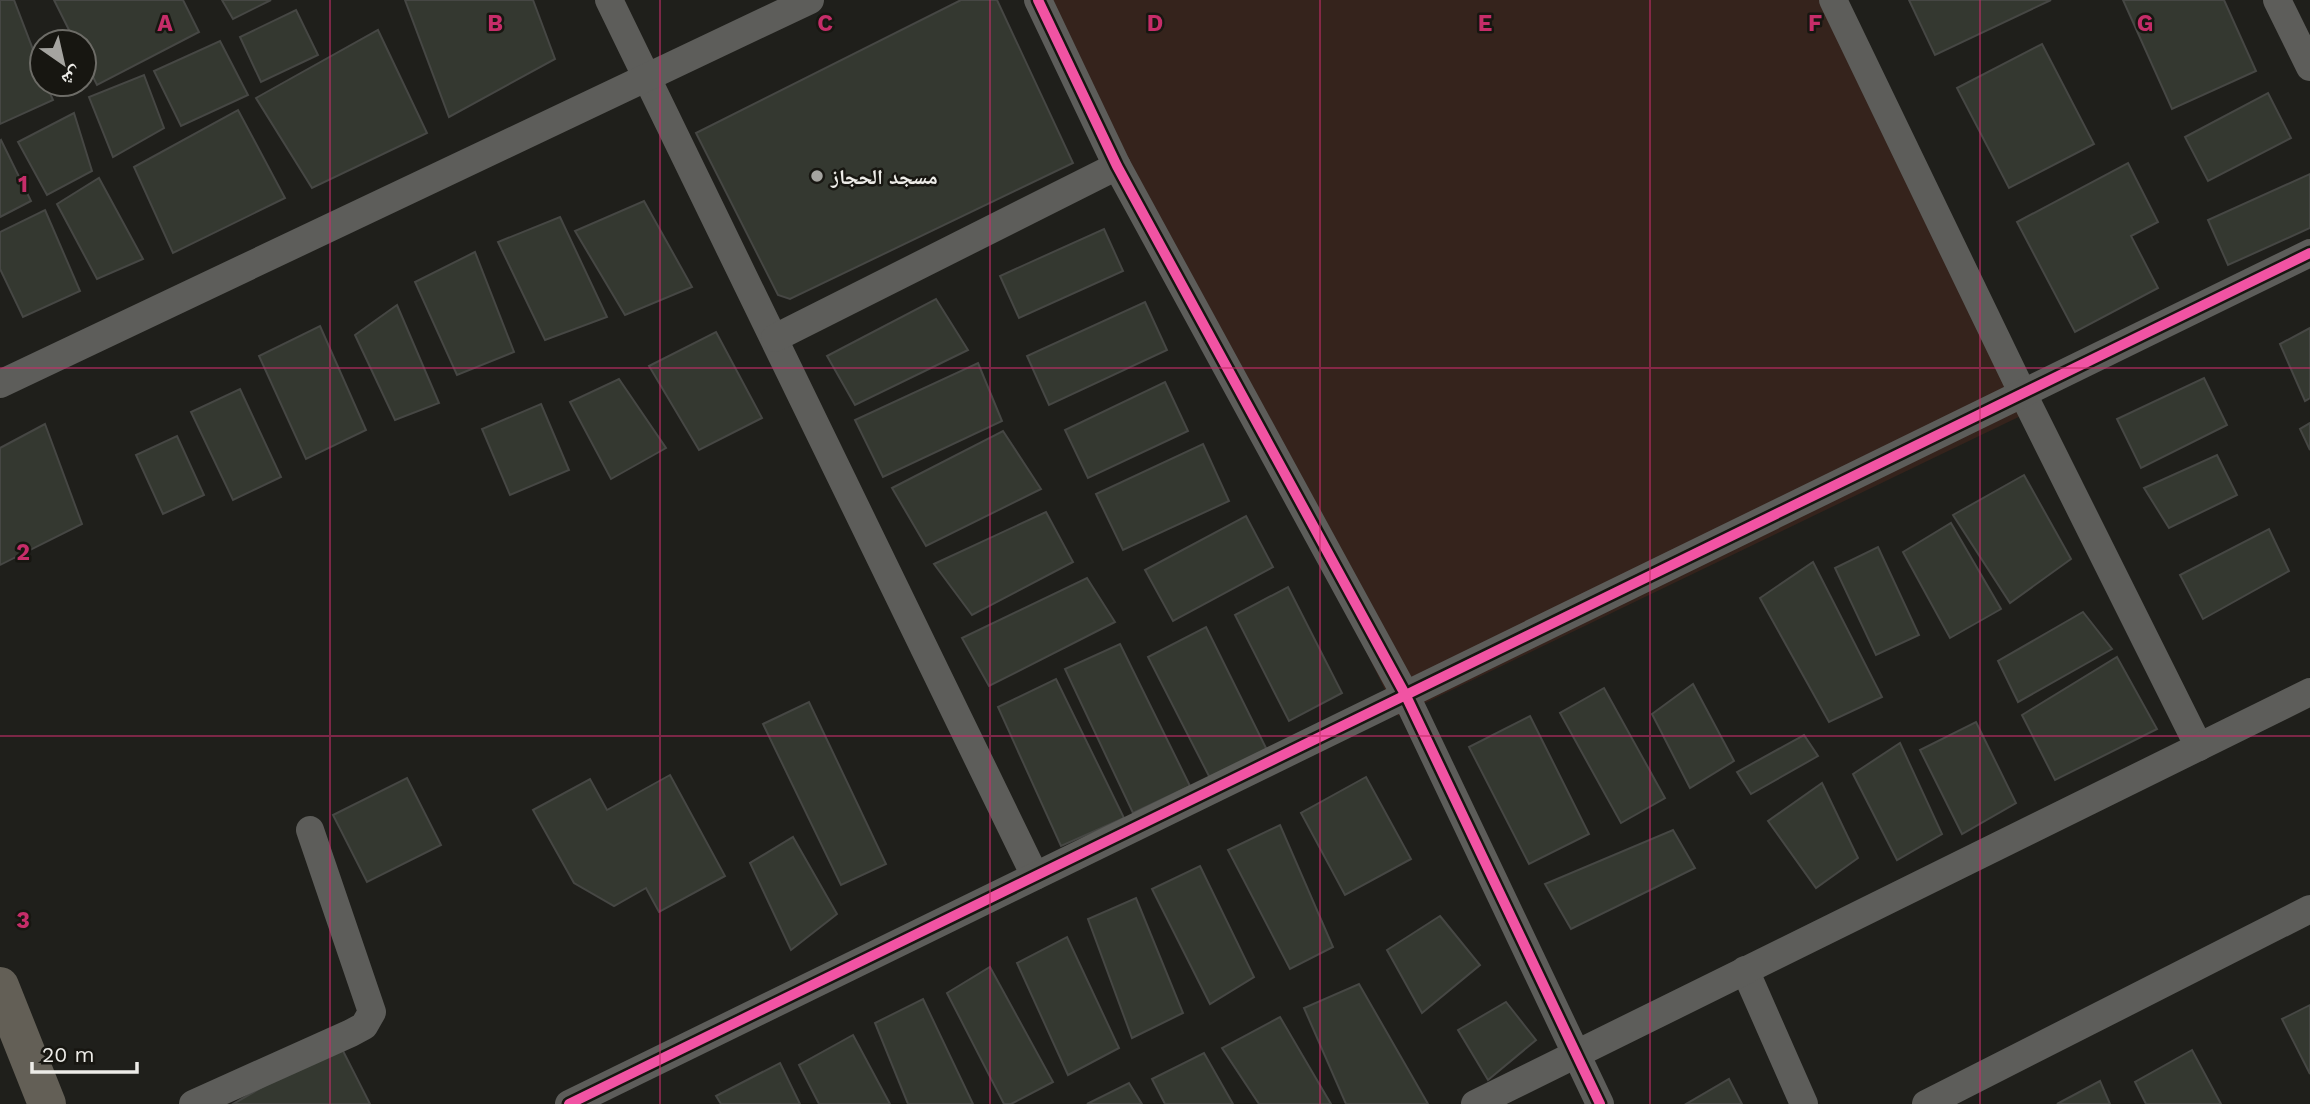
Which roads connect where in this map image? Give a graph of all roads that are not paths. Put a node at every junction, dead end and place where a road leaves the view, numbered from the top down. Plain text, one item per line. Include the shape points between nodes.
1 (609, 0) edge
2 (810, 0) edge
3 (1038, 0) edge
4 (1833, 0) edge
5 (2277, 0) edge
6 (2310, 67) edge
7 (648, 76) junction
8 (1117, 166) junction
9 (2310, 253) edge
10 (775, 338) junction
11 (0, 384) edge
12 (2023, 394) junction
13 (2310, 692) edge
14 (1406, 696) junction
15 (2199, 747) junction
16 (310, 830) dead end
17 (1035, 876) junction
18 (2310, 909) edge
19 (1745, 970) junction
20 (0, 986) edge
21 (1576, 1054) junction
22 (47, 1104) edge
23 (193, 1104) edge
24 (569, 1104) edge
25 (1475, 1104) edge
26 (1600, 1104) edge
27 (1804, 1104) edge
28 (1926, 1104) edge

1 - 7 street
2 - 7 street
3 - 8 street
4 - 12 street
5 - 6 street
7 - 10 street
7 - 11 street
8 - 10 street
8 - 14 street
9 - 12 street
10 - 17 street
12 - 14 street
12 - 15 street
13 - 15 street
14 - 17 street
14 - 21 street
15 - 19 street
16 - 23 street via 372,1012 365,1026
17 - 24 street
18 - 28 street
19 - 21 street
19 - 27 street
20 - 22 main road
21 - 25 street
21 - 26 street

